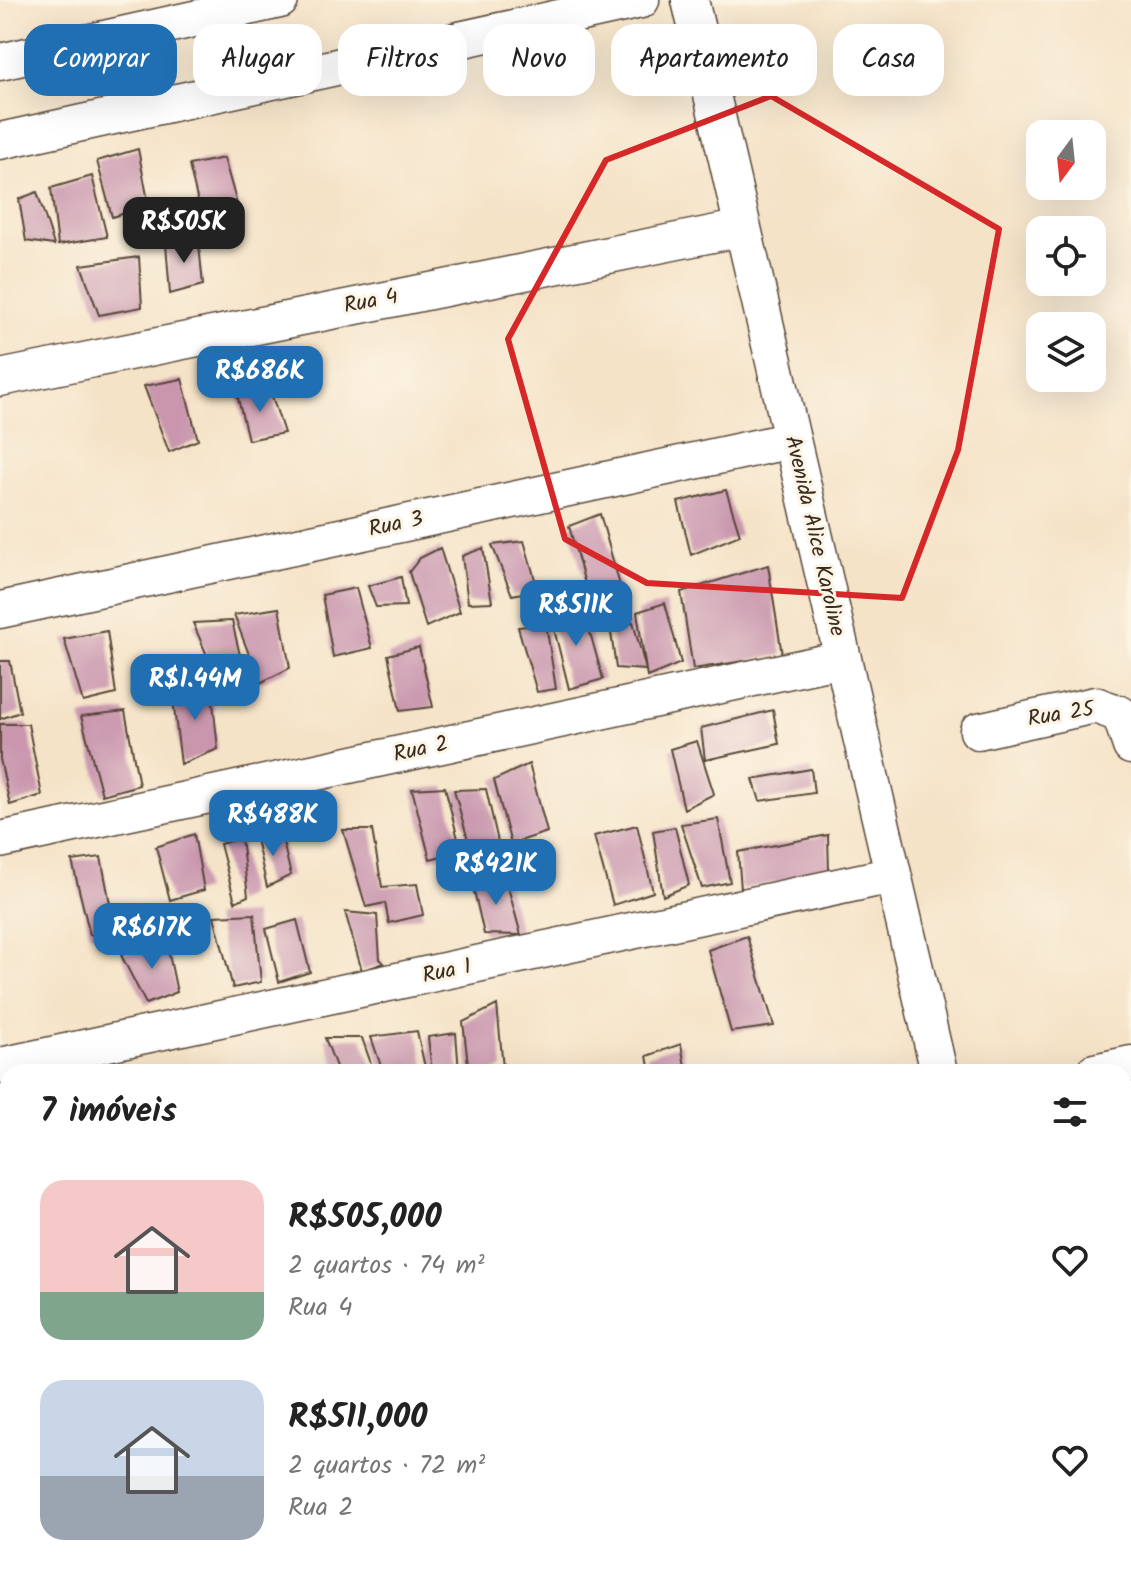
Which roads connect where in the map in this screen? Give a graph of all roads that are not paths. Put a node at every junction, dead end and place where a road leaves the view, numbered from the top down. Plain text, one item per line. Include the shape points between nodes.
1 (280, 0) edge
2 (641, 0) edge
3 (690, 0) edge
4 (0, 62) edge
5 (0, 141) edge
6 (742, 228) junction
7 (0, 378) edge
8 (792, 440) junction
9 (0, 610) edge
10 (842, 659) junction
11 (978, 731) dead end
12 (1130, 741) edge
13 (0, 840) edge
14 (893, 875) junction
15 (9, 1064) edge
16 (937, 1064) edge

1 - 4 street
2 - 5 street
3 - 6 street, Avenida Alice Karoline
6 - 7 street, Rua 4
6 - 8 street, Avenida Alice Karoline
8 - 9 street, Rua 3
8 - 10 street, Avenida Alice Karoline
10 - 13 street, Rua 2
10 - 14 street, Avenida Alice Karoline
11 - 12 street, Rua 25 via 1095,705 1120,714
14 - 15 street, Rua 1
14 - 16 street, Avenida Alice Karoline

